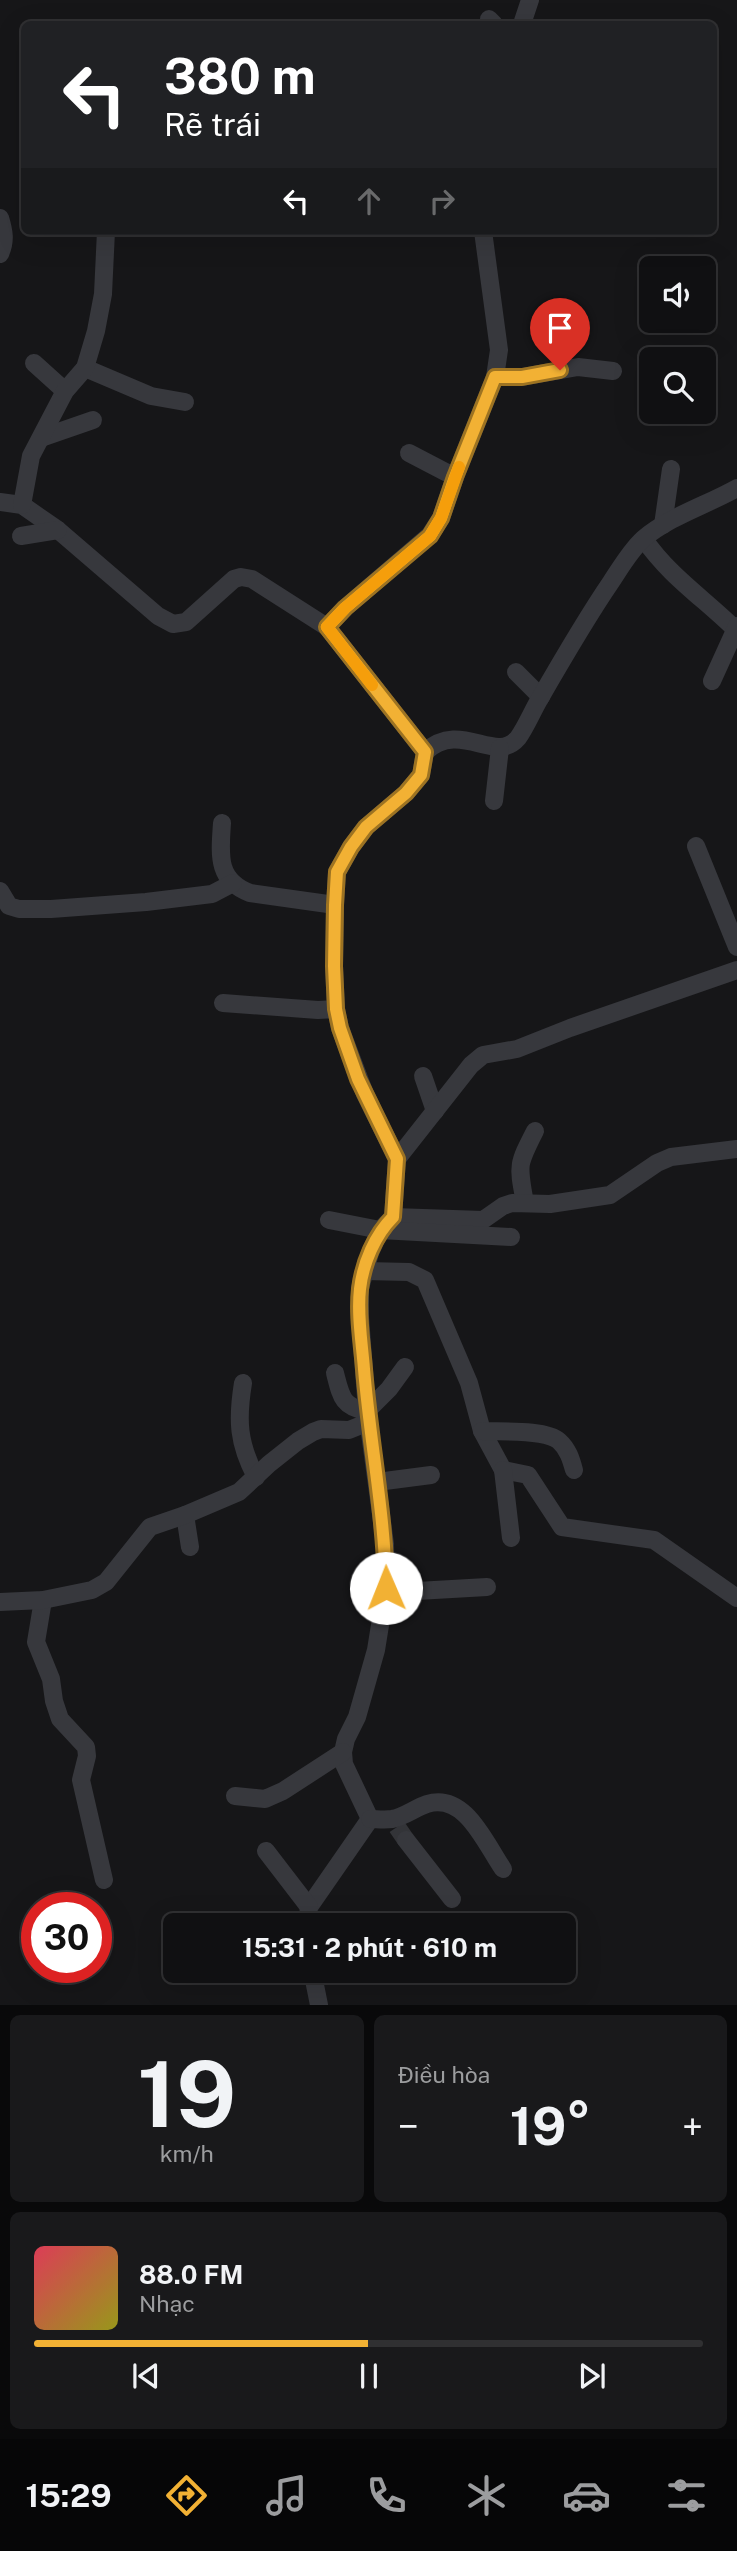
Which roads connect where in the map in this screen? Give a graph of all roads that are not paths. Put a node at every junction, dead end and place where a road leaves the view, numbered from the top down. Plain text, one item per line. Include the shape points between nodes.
1 (530, 0) edge
2 (523, 21) edge
3 (0, 218) edge
4 (106, 235) edge
5 (484, 235) edge
6 (0, 254) edge
7 (34, 363) dead end
8 (85, 368) junction
9 (613, 371) dead end
10 (495, 377) junction
11 (65, 391) junction
12 (185, 402) dead end
13 (93, 420) dead end
14 (41, 438) junction
15 (409, 453) dead end
16 (671, 469) dead end
17 (455, 477) junction
18 (737, 488) edge
19 (0, 502) edge
20 (22, 505) junction
21 (663, 525) junction
22 (58, 530) junction
23 (21, 536) dead end
24 (644, 539) junction
25 (327, 627) junction
26 (736, 628) edge
27 (516, 672) dead end
28 (712, 681) dead end
29 (541, 697) junction
30 (500, 748) junction
31 (425, 752) junction
32 (494, 801) dead end
33 (222, 823) dead end
34 (696, 846) dead end
35 (233, 883) junction
36 (0, 891) edge
37 (335, 905) junction
38 (737, 947) edge
39 (737, 970) edge
40 (223, 1003) dead end
41 (336, 1009) junction
42 (423, 1076) dead end
43 (435, 1111) junction
44 (535, 1131) dead end
45 (737, 1149) edge
46 (397, 1159) junction
47 (525, 1203) junction
48 (393, 1217) junction
49 (329, 1220) dead end
50 (380, 1230) junction
51 (510, 1237) dead end
52 (365, 1271) junction
53 (405, 1367) dead end
54 (335, 1373) dead end
55 (243, 1383) dead end
56 (368, 1417) junction
57 (482, 1431) junction
58 (503, 1470) junction
59 (575, 1470) dead end
60 (431, 1475) dead end
61 (256, 1477) junction
62 (377, 1482) junction
63 (185, 1516) junction
64 (511, 1538) dead end
65 (191, 1547) dead end
66 (487, 1587) dead end
67 (386, 1588) junction
68 (737, 1598) edge
69 (43, 1600) junction
70 (0, 1602) edge
71 (343, 1752) junction
72 (235, 1796) dead end
73 (370, 1819) junction
74 (398, 1829) junction
75 (266, 1851) dead end
76 (503, 1869) dead end
77 (104, 1880) dead end
78 (452, 1899) dead end
79 (306, 1913) edge
80 (310, 1913) edge
81 (315, 1983) edge
82 (319, 2005) edge

1 - 2 street
3 - 6 street via 4,246
4 - 8 street via 103,294
5 - 10 street via 499,350
7 - 11 street
8 - 11 street
8 - 12 street via 152,396
9 - 10 street via 578,367
10 - 17 street
11 - 14 street
13 - 14 street
14 - 20 street via 31,456
15 - 17 street
16 - 21 street
17 - 25 street via 430,536
18 - 21 street
19 - 20 street
20 - 22 street
21 - 24 street
22 - 23 street
22 - 25 street via 173,624 186,622 224,586 241,577 252,579
24 - 26 street via 675,575
24 - 29 street via 575,635
25 - 31 street
26 - 28 street
27 - 29 street
29 - 30 street via 518,738
30 - 31 street via 465,739 442,740
30 - 32 street
31 - 37 street via 421,775 351,847 337,872
33 - 35 street via 222,865
34 - 38 street
35 - 36 street via 212,894 51,909 9,906
35 - 37 street via 250,893
37 - 41 street
39 - 43 street via 517,1049 483,1055
40 - 41 street
41 - 46 street via 356,1074
42 - 43 street
43 - 46 street
44 - 47 street via 520,1160
45 - 47 street via 671,1157 611,1195
46 - 48 street
47 - 48 street via 503,1206 483,1220
48 - 50 street
49 - 50 street
50 - 51 street
50 - 52 street
52 - 56 street via 360,1317
52 - 57 street via 409,1272 425,1280 469,1383
53 - 56 street
54 - 56 street via 341,1397
55 - 61 street via 239,1431
56 - 61 street via 349,1430 313,1432
56 - 62 street
57 - 58 street
57 - 59 street via 558,1439
58 - 64 street
58 - 68 street via 528,1475 562,1527 654,1540
60 - 62 street
61 - 63 street via 226,1500
62 - 67 street
63 - 65 street
63 - 69 street via 149,1527 106,1582 92,1590
66 - 67 street
67 - 71 street via 376,1650
69 - 70 street
69 - 77 street via 36,1642 60,1719 86,1747 81,1780
71 - 72 street via 265,1799
71 - 73 street via 344,1764
73 - 74 street
73 - 80 street
74 - 76 street via 432,1803 452,1803 462,1809
74 - 78 street
75 - 79 street
81 - 82 street

